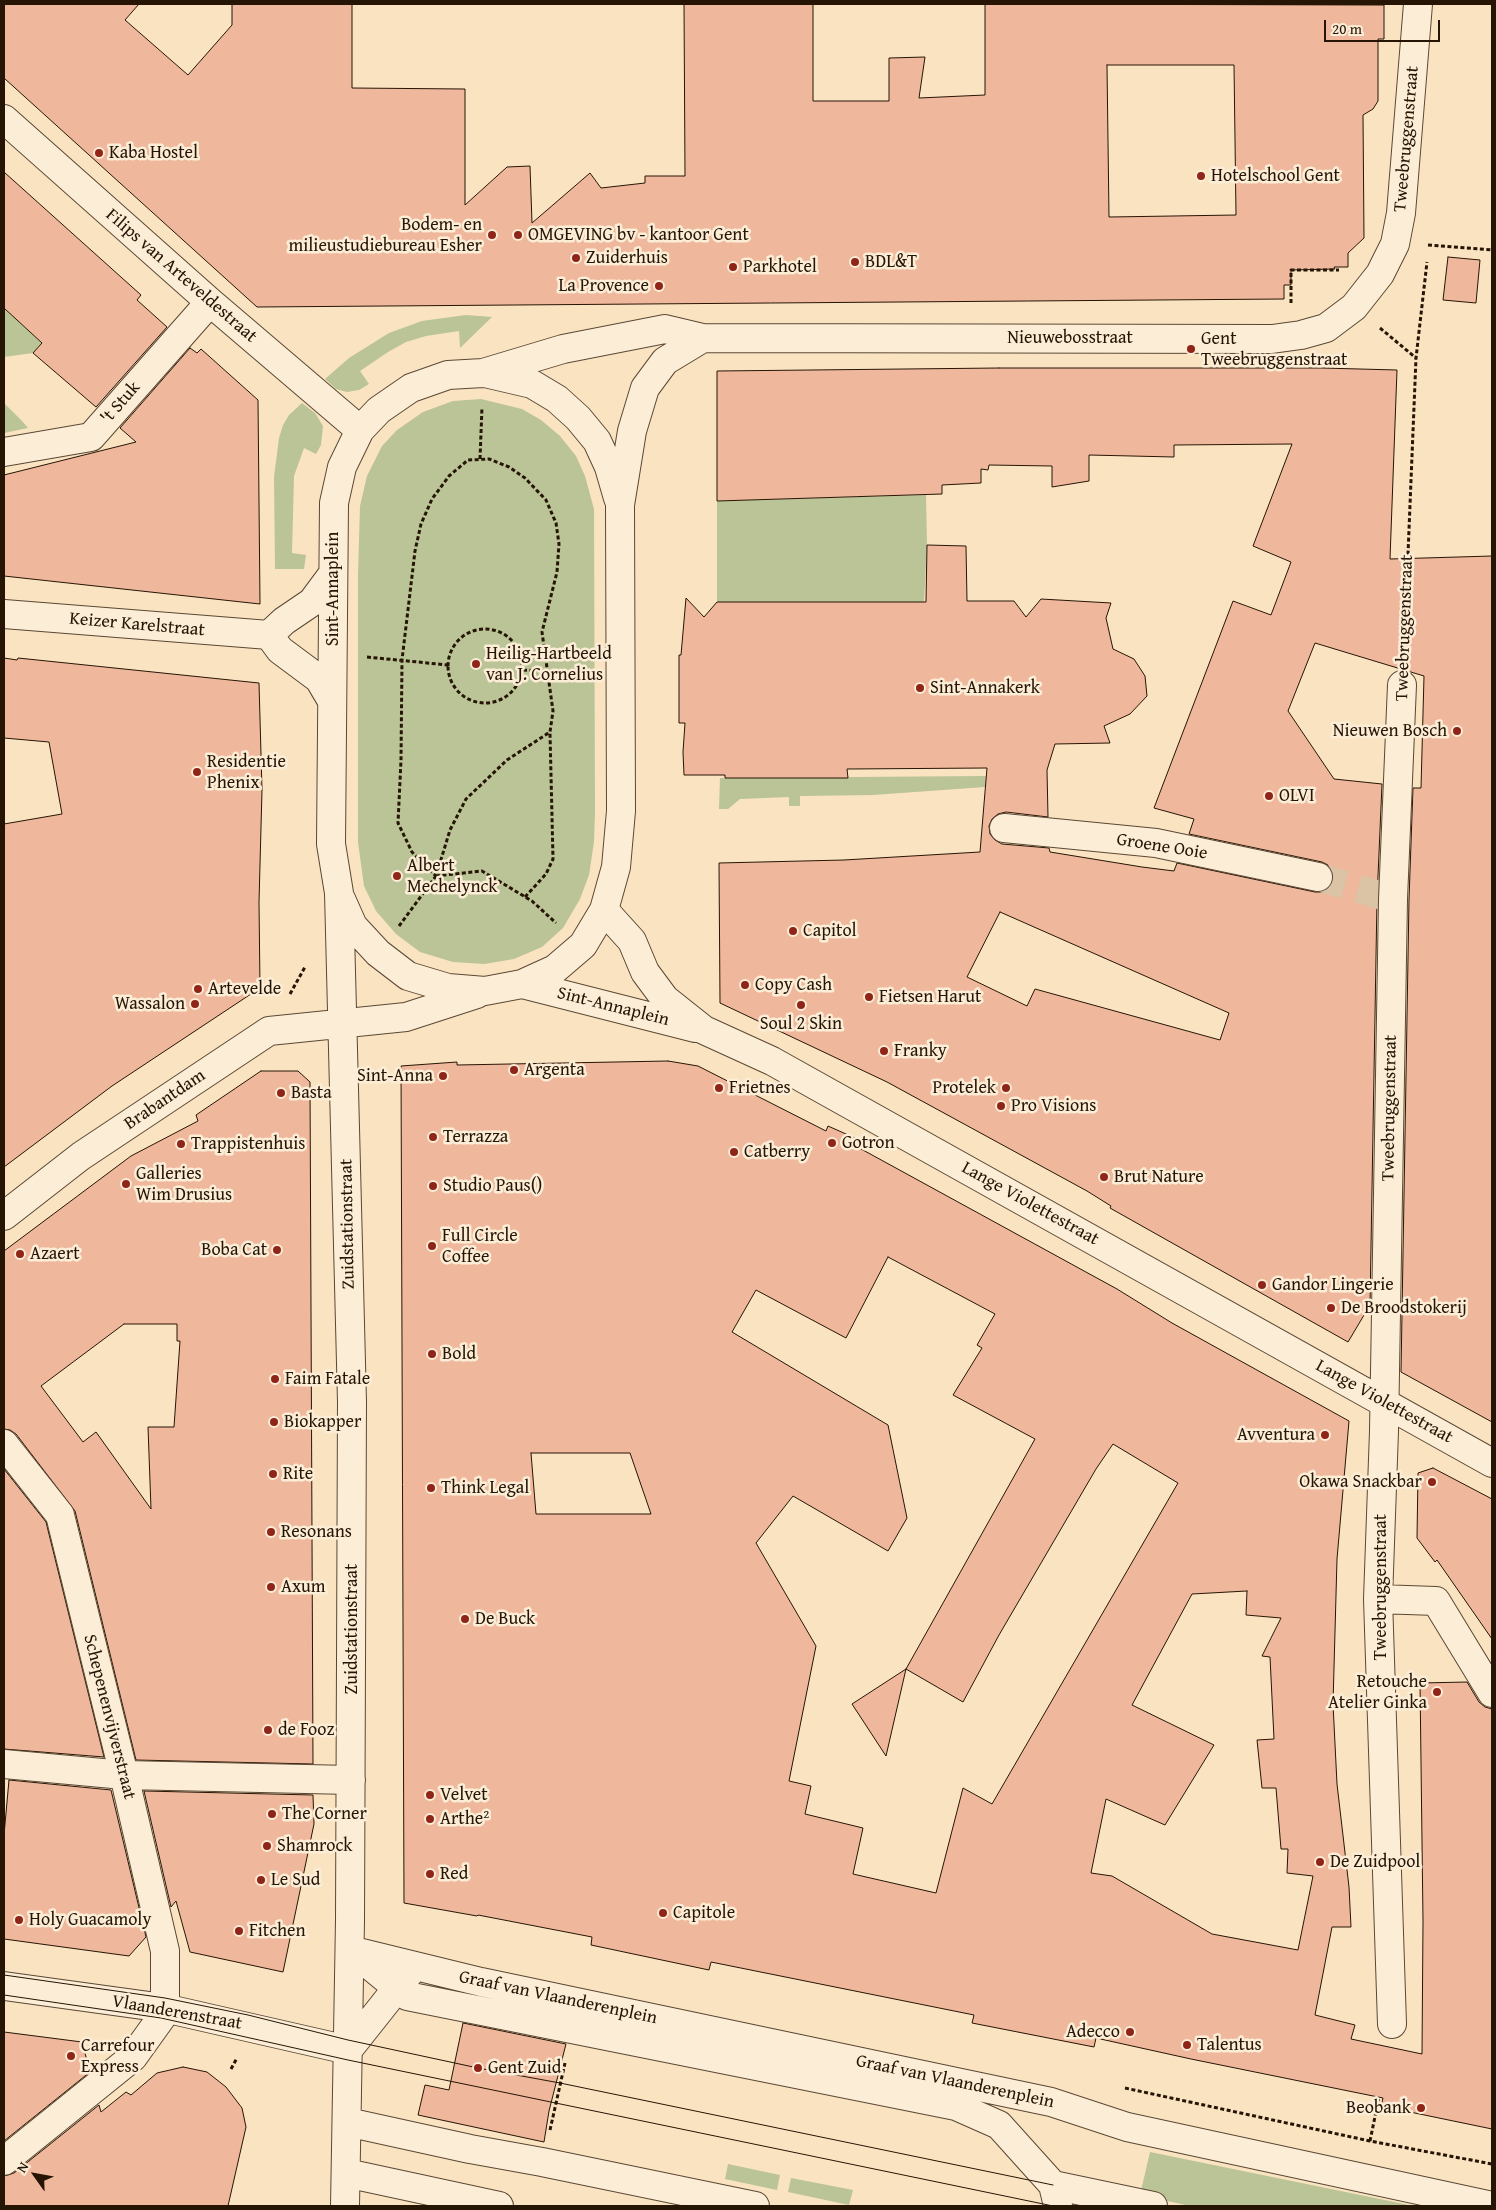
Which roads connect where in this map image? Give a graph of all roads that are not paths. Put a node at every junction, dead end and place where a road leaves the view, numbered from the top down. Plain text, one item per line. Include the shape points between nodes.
1 (1418, 4) edge
2 (4, 119) edge
3 (1395, 244) joint
4 (210, 302) junction
5 (703, 338) junction
6 (483, 373) junction
7 (360, 430) junction
8 (4, 452) edge
9 (620, 505) junction
10 (332, 576) junction
11 (4, 614) edge
12 (269, 635) junction
13 (1402, 685) road end
14 (332, 701) junction
15 (1004, 828) dead end
16 (1318, 877) tunnel mouth
17 (338, 893) junction
18 (604, 910) junction
19 (522, 984) junction
20 (485, 991) junction
21 (343, 1025) junction
22 (704, 1030) junction
23 (4, 1216) edge
24 (1385, 1402) junction
25 (4, 1444) edge
26 (1492, 1463) edge
27 (1378, 1599) junction
28 (1492, 1693) edge
29 (4, 1764) edge
30 (124, 1776) junction
31 (351, 1780) junction
32 (350, 1950) junction
33 (415, 1966) junction
34 (4, 1986) edge
35 (402, 1992) junction
36 (164, 2008) junction
37 (1392, 2024) dead end
38 (348, 2050) junction
39 (347, 2122) junction
40 (4, 2162) edge
41 (346, 2173) junction
42 (1062, 2197) edge
43 (724, 2203) edge
44 (346, 2206) edge
45 (499, 2206) edge
46 (755, 2206) edge
47 (1153, 2206) edge
48 (1492, 2206) edge

1 - 3 street, Tweebruggenstraat via 1401,212
2 - 4 street, Filips van Arteveldestraat
3 - 5 street, Nieuwebosstraat via 1380,274 1354,307 1326,328 1300,335 1272,338
4 - 7 street, Filips van Arteveldestraat
4 - 8 street, 't Stuk via 91,437
5 - 6 street, Sint-Annaplein via 665,329 563,349
5 - 9 street, Sint-Annaplein via 665,361 646,388 632,431
6 - 7 street, Sint-Annaplein via 448,375 411,388 380,410
6 - 9 street, Sint-Annaplein via 532,384 557,399 578,418 598,441 610,467
7 - 10 street, Sint-Annaplein via 342,467 334,503
9 - 18 street, Sint-Annaplein via 621,811 616,867
10 - 12 street via 312,602
10 - 14 street, Sint-Annaplein
11 - 12 street, Keizer Karelstraat
12 - 14 street via 280,650 319,679
13 - 24 street, Tweebruggenstraat via 1393,909
14 - 17 street, Sint-Annaplein via 331,844
15 - 16 street, Groene Ooie via 1156,843
17 - 20 street, Sint-Annaplein via 353,926 376,951 408,976 448,988
17 - 21 street, Sint-Annaplein
18 - 19 street, Sint-Annaplein via 583,945 555,969
18 - 22 street, Lange Violettestraat via 632,941 645,972 665,999
19 - 20 street, Sint-Annaplein
19 - 22 street, Sint-Annaplein
20 - 21 street via 406,1017
21 - 23 street, Brabantdam via 270,1031 81,1156
21 - 31 street, Zuidstationstraat via 352,1402
22 - 24 street, Lange Violettestraat via 772,1061
24 - 26 street, Lange Violettestraat
24 - 27 street, Tweebruggenstraat
25 - 30 street, Schepenenvijverstraat via 60,1515
27 - 28 street via 1436,1601
27 - 37 street, Tweebruggenstraat
29 - 30 street
30 - 31 street
30 - 36 street, Schepenenvijverstraat via 165,1951
31 - 32 street, Zuidstationstraat
32 - 33 street, Graaf van Vlaanderenplein
32 - 35 street, Graaf van Vlaanderenplein
32 - 38 street, Zuidstationstraat
33 - 35 street
33 - 48 street, Graaf van Vlaanderenplein via 1051,2102 1128,2126
34 - 36 street, Vlaanderenstraat
35 - 38 street
35 - 42 street, Graaf van Vlaanderenplein via 956,2106 999,2125
36 - 38 street, Vlaanderenstraat
36 - 40 street via 161,2018 133,2057
38 - 39 street, Zuidstationstraat
39 - 41 street, Zuidstationstraat
39 - 43 street
41 - 44 street, Zuidstationstraat
41 - 45 street
42 - 47 street
43 - 46 street

